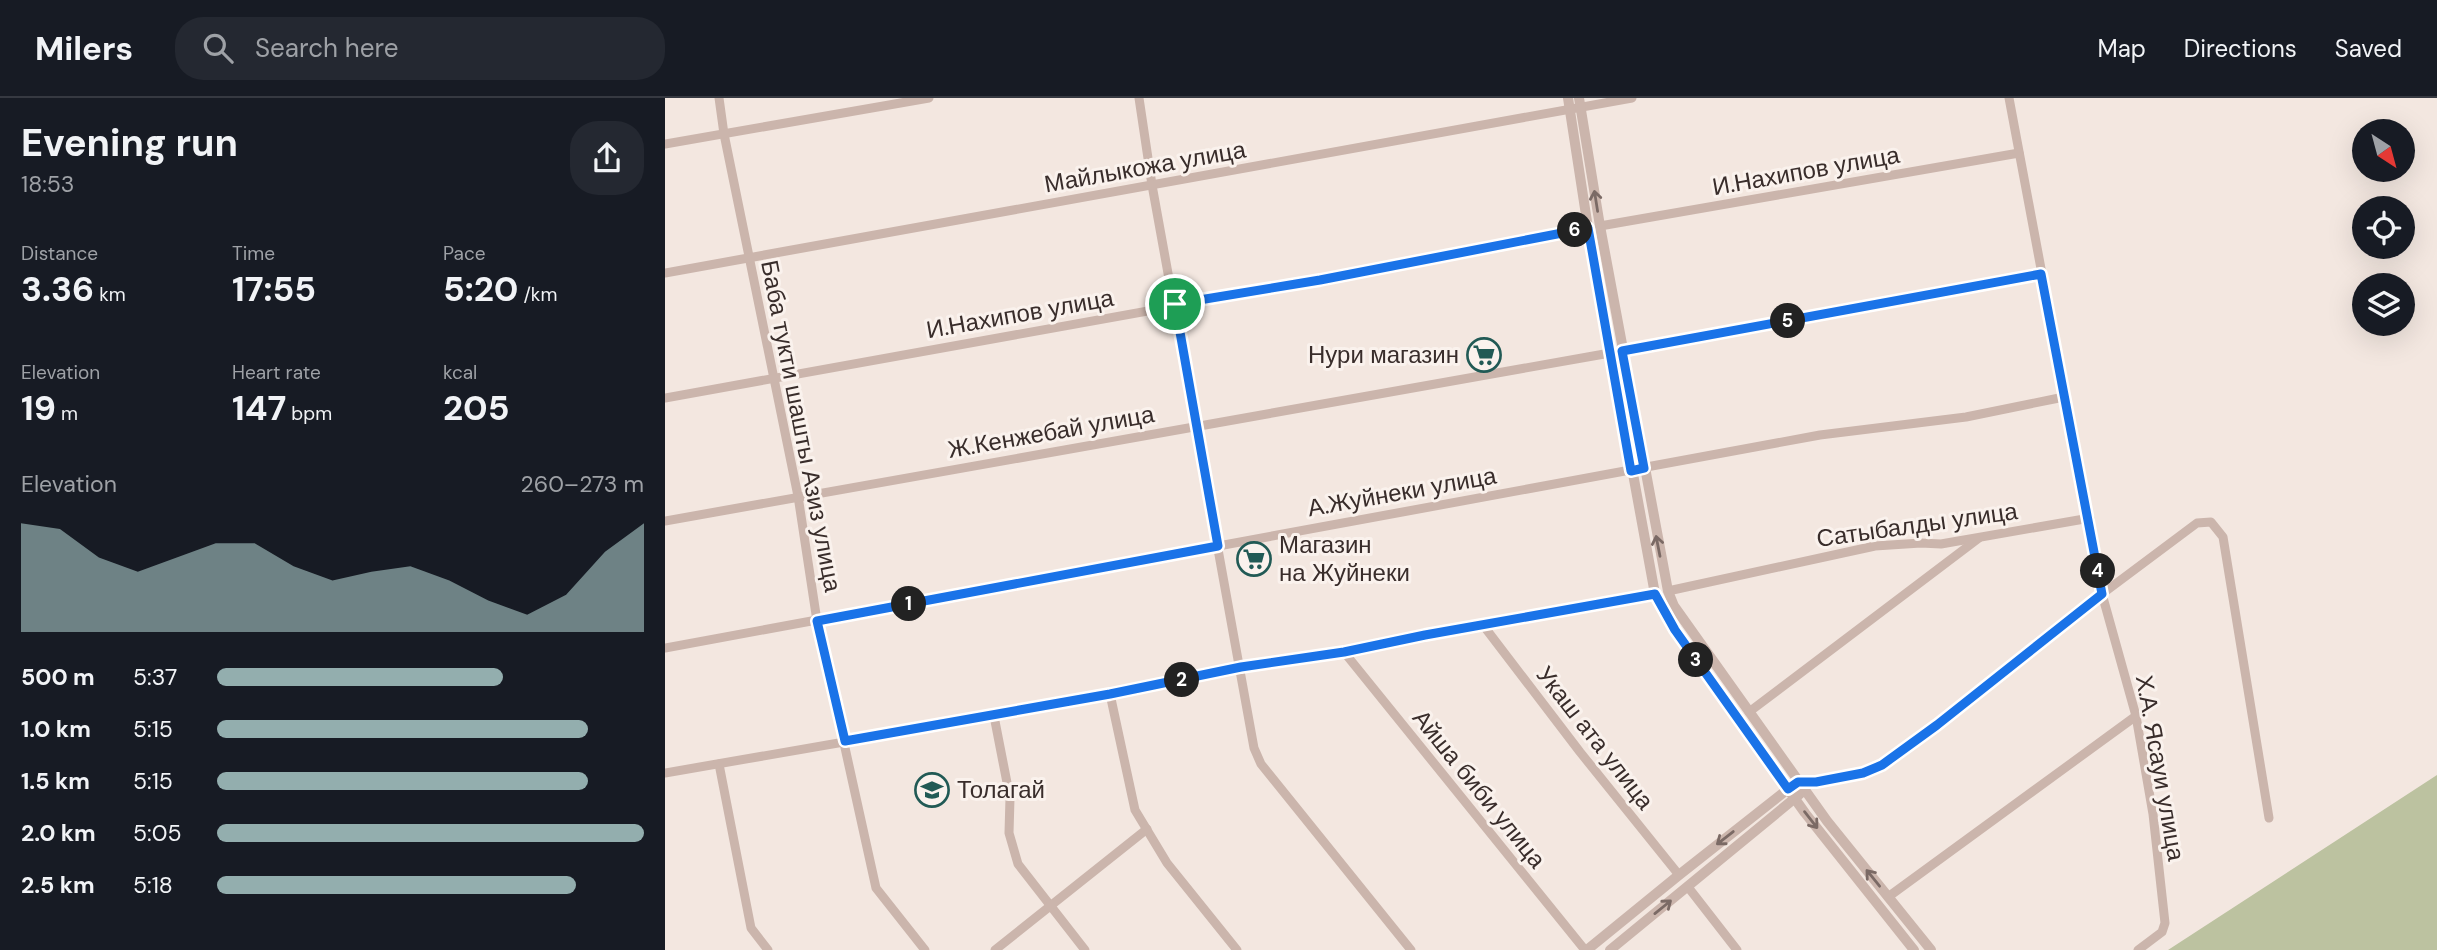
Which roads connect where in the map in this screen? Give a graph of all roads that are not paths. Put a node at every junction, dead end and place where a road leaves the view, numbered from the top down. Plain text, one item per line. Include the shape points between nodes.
1 (719, 98) edge
2 (929, 98) edge
3 (1139, 98) edge
4 (1567, 98) edge
5 (1632, 98) edge
6 (2009, 98) edge
7 (1576, 105) edge
8 (725, 134) junction
9 (665, 144) edge
10 (2019, 153) junction
11 (1152, 185) junction
12 (1600, 226) junction
13 (1588, 228) junction
14 (749, 258) junction
15 (665, 273) edge
16 (2041, 274) junction
17 (1175, 304) junction
18 (1622, 351) junction
19 (1610, 353) junction
20 (774, 379) junction
21 (2064, 397) junction
22 (665, 398) edge
23 (1196, 427) junction
24 (1644, 468) junction
25 (1631, 471) junction
26 (798, 496) junction
27 (2089, 518) junction
28 (665, 521) edge
29 (1980, 537) junction
30 (1218, 546) junction
31 (1668, 591) junction
32 (1655, 594) junction
33 (2102, 594) junction
34 (817, 621) junction
35 (1483, 625) junction
36 (665, 648) edge
37 (1344, 652) junction
38 (1241, 667) junction
39 (1110, 694) junction
40 (1749, 712) junction
41 (994, 716) junction
42 (2136, 716) junction
43 (845, 741) junction
44 (719, 764) junction
45 (665, 774) edge
46 (1802, 786) junction
47 (1792, 793) junction
48 (2269, 818) dead end
49 (1147, 830) junction
50 (1679, 874) junction
51 (1688, 887) junction
52 (1888, 897) junction
53 (1051, 906) junction
54 (768, 950) edge
55 (925, 950) edge
56 (995, 950) edge
57 (1085, 950) edge
58 (1237, 950) edge
59 (1411, 950) edge
60 (1586, 950) edge
61 (1610, 950) edge
62 (1737, 950) edge
63 (1914, 950) edge
64 (1931, 950) edge
65 (2138, 950) edge

1 - 8 street, Баба тукти шашты Азиз улица
2 - 8 street
3 - 11 street
4 - 7 street
5 - 7 street, Майлыкожа улица
6 - 10 street, Х.А. Ясауи улица
7 - 11 street, Майлыкожа улица
12 -> 7 street
7 - 13 street
8 - 9 street
8 - 14 street, Баба тукти шашты Азиз улица
10 - 12 street, И.Нахипов улица
10 - 16 street, Х.А. Ясауи улица
11 - 14 street, Майлыкожа улица
11 - 17 street
12 - 18 street
13 - 17 street, И.Нахипов улица
13 - 19 street
14 - 15 street, Майлыкожа улица
14 - 20 street, Баба тукти шашты Азиз улица
16 - 18 street
16 - 21 street, Х.А. Ясауи улица
17 - 20 street, И.Нахипов улица
17 - 23 street
18 - 24 street
19 - 23 street, Ж.Кенжебай улица
19 - 25 street
20 - 22 street, И.Нахипов улица
20 - 26 street, Баба тукти шашты Азиз улица
21 - 24 street, А.Жуйнеки улица
21 - 27 street, Х.А. Ясауи улица
23 - 26 street, Ж.Кенжебай улица
23 - 30 street
24 - 25 street, А.Жуйнеки улица
31 -> 24 street
25 - 30 street, А.Жуйнеки улица
25 - 32 street
26 - 28 street, Ж.Кенжебай улица
26 - 34 street, Баба тукти шашты Азиз улица
27 - 29 street, Сатыбалды улица
27 - 33 street, Х.А. Ясауи улица
29 - 31 street, Сатыбалды улица via 1875,547
29 - 40 street
30 - 34 street, А.Жуйнеки улица
30 - 38 street
31 - 40 street
32 - 35 street
32 - 47 street via 1675,630
33 - 42 street, Х.А. Ясауи улица
33 - 46 street via 1882,765
33 - 48 street via 2197,523 2211,522 2220,529
34 - 36 street, А.Жуйнеки улица
34 - 43 street, Баба тукти шашты Азиз улица
35 - 37 street
35 - 50 street, Укаш ата улица
37 - 38 street
37 - 60 street, Айша биби улица
38 - 39 street
38 - 59 street via 1254,748 1261,764
39 - 41 street
39 - 49 street via 1135,810
40 - 46 street
41 - 43 street
41 - 53 street via 1010,798 1009,833 1018,864
42 - 52 street
42 - 65 street, Х.А. Ясауи улица via 2165,923 2162,932
43 - 44 street
43 - 55 street, Баба тукти шашты Азиз улица via 876,888
44 - 45 street
44 - 54 street via 751,928
46 - 47 street
52 -> 46 street
47 -> 50 street
47 - 51 street
47 -> 63 street
49 - 53 street
49 - 58 street via 1167,863
50 - 60 street
61 -> 51 street
51 - 62 street
52 - 64 street
53 - 56 street
53 - 57 street

